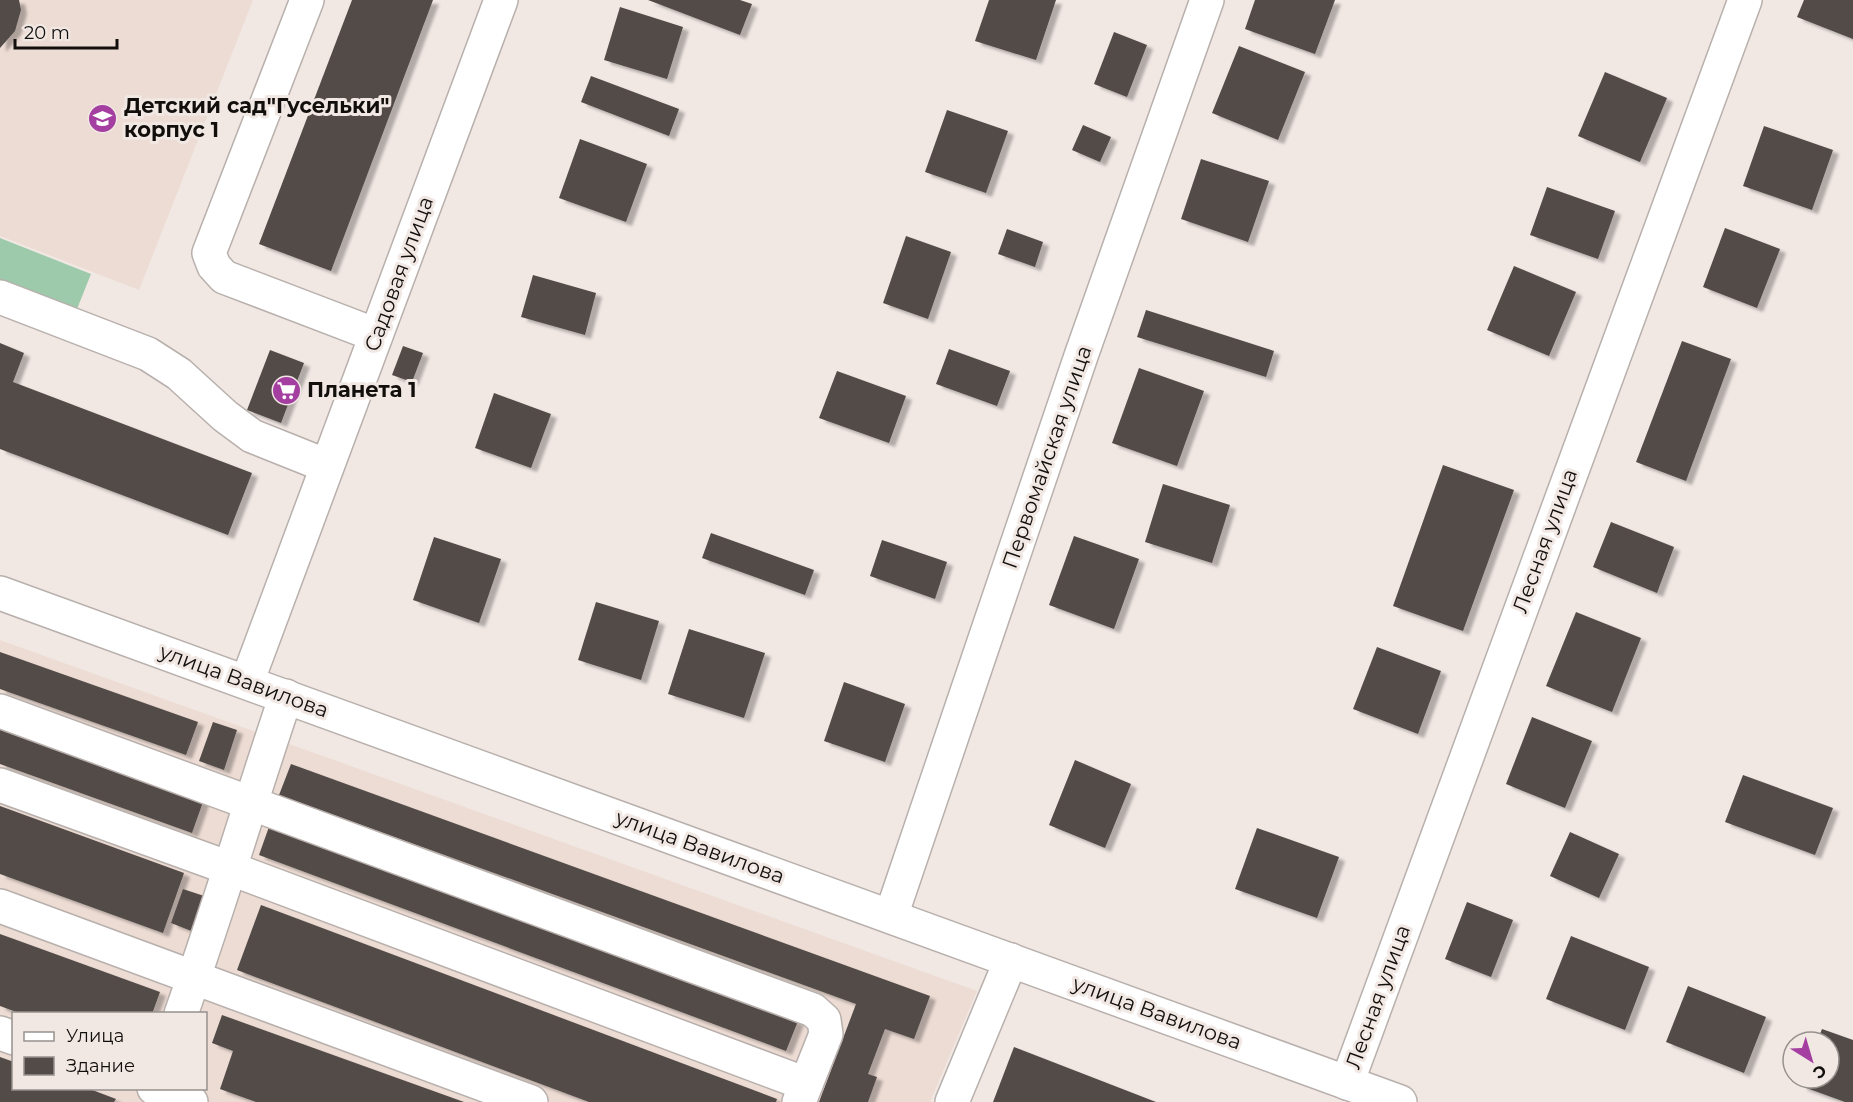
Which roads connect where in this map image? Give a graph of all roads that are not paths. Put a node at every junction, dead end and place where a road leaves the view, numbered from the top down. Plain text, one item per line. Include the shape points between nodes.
1 (307, 0) edge
2 (501, 0) edge
3 (1207, 0) edge
4 (1745, 0) edge
5 (0, 297) edge
6 (376, 335) junction
7 (327, 466) junction
8 (0, 593) edge
9 (247, 682) junction
10 (286, 696) junction
11 (0, 711) edge
12 (0, 785) edge
13 (250, 801) junction
14 (229, 868) junction
15 (0, 906) edge
16 (891, 916) junction
17 (1011, 960) junction
18 (194, 976) junction
19 (182, 1012) edge
20 (1347, 1083) junction
21 (157, 1090) edge
22 (803, 1093) edge
23 (191, 1102) edge
24 (531, 1102) edge
25 (952, 1102) edge
26 (1400, 1102) edge

1 - 6 street via 209,253 224,277
2 - 6 street, Садовая улица
3 - 16 street, Первомайская улица
4 - 20 street, Лесная улица
5 - 7 street via 148,354 179,374 242,430
6 - 7 street, Садовая улица
7 - 9 street, Садовая улица
8 - 9 street, улица Вавилова
9 - 10 street, улица Вавилова
10 - 13 street
10 - 16 street, улица Вавилова
11 - 13 street
12 - 14 street
13 - 14 street
13 - 22 street via 813,1010 824,1020 826,1034
14 - 18 street
14 - 22 street
15 - 18 street
16 - 17 street, улица Вавилова
17 - 20 street, улица Вавилова
17 - 25 street
18 - 19 street
18 - 24 street
20 - 26 street, улица Вавилова
21 - 23 street

